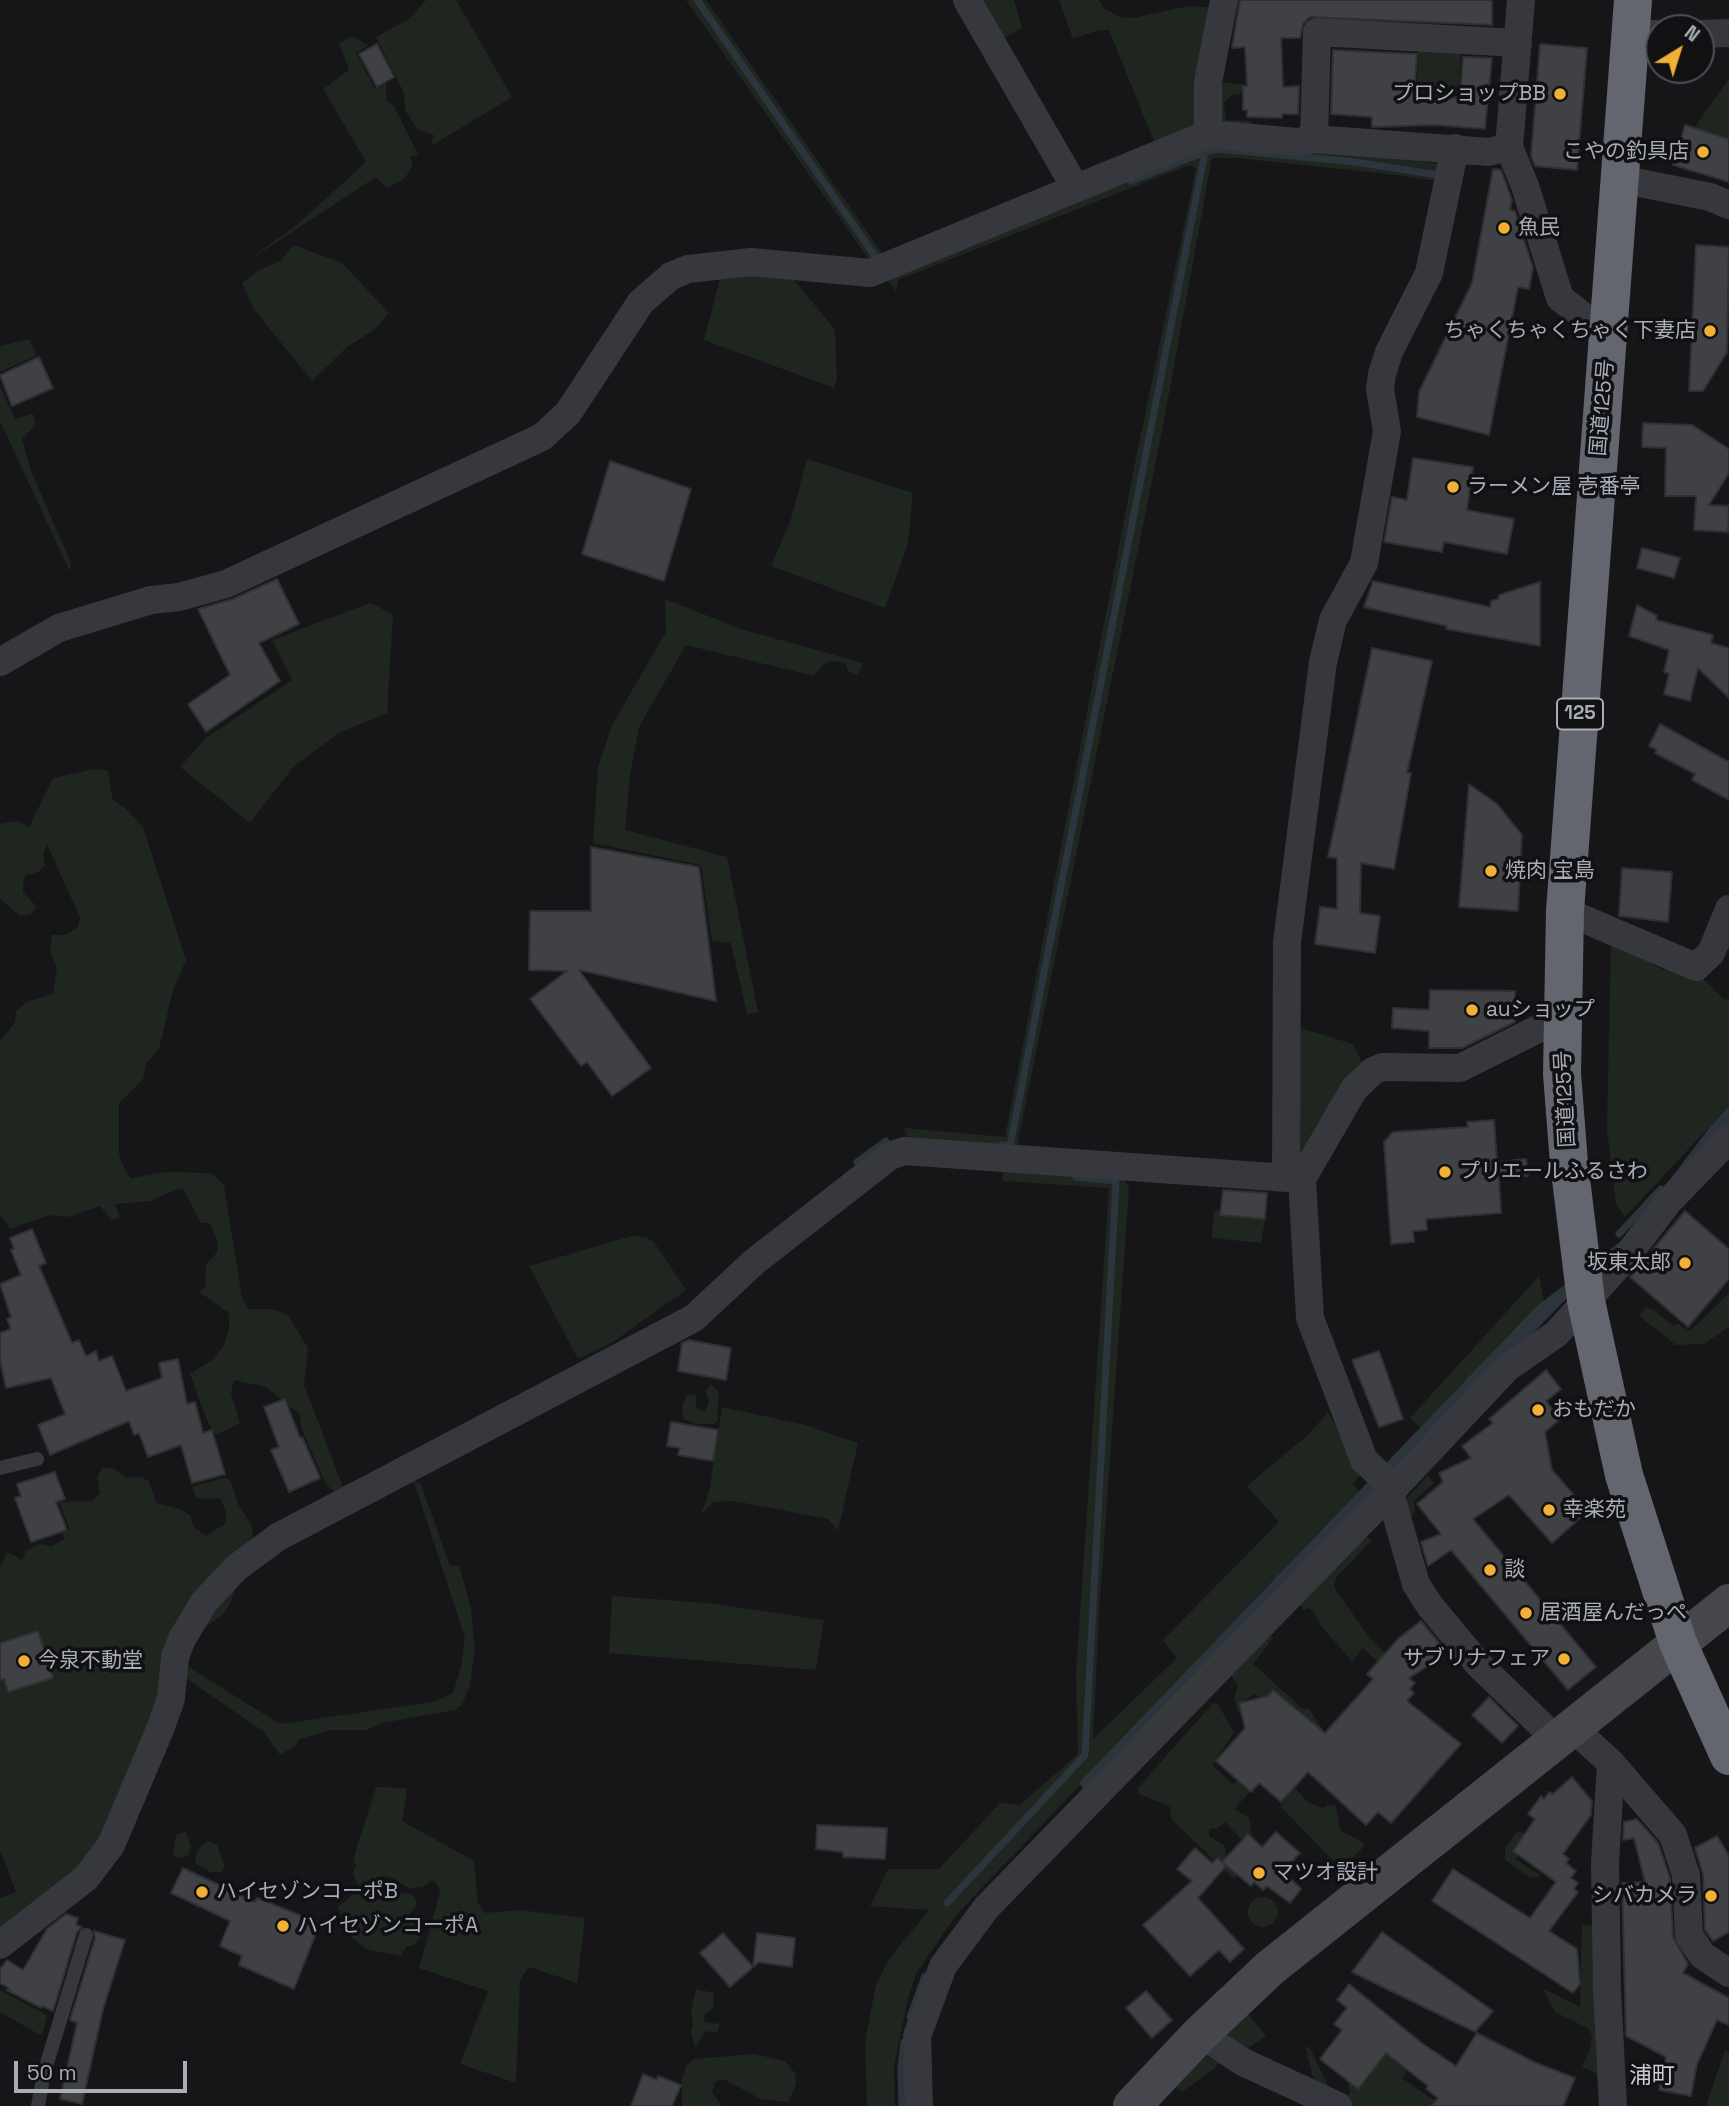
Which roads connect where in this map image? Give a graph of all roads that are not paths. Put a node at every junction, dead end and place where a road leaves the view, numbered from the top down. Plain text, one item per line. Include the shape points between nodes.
1 (967, 0) edge
2 (1224, 0) edge
3 (1521, 0) edge
4 (1641, 22) edge
5 (1518, 43) junction
6 (1208, 134) junction
7 (1314, 139) junction
8 (1509, 147) junction
9 (1455, 148) junction
10 (1620, 179) junction
11 (1075, 187) junction
12 (1729, 205) edge
13 (1609, 336) junction
14 (0, 663) edge
15 (1729, 909) edge
16 (1565, 911) junction
17 (1564, 1016) junction
18 (1729, 1139) edge
19 (1294, 1178) junction
20 (1586, 1301) junction
21 (37, 1459) dead end
22 (0, 1468) edge
23 (1392, 1490) junction
24 (1729, 1603) edge
25 (1678, 1643) junction
26 (1564, 1733) junction
27 (1729, 1756) edge
28 (1611, 1763) junction
29 (86, 1935) dead end
30 (0, 1945) edge
31 (1729, 1973) edge
32 (1200, 2034) junction
33 (38, 2106) edge
34 (919, 2106) edge
35 (1132, 2106) edge
36 (1338, 2106) edge
37 (1613, 2106) edge

1 - 11 street
2 - 6 street via 1208,82
3 - 5 street
4 - 10 highway, 国道125号 / 125
5 - 7 street via 1317,32
5 - 8 street
6 - 7 street via 1297,142
6 - 11 street
7 - 9 street
8 - 9 street via 1489,152
8 - 13 street via 1560,298
9 - 19 street via 1429,274 1382,374 1387,431 1364,563 1333,620 1323,662 1287,942
10 - 12 street
10 - 13 highway, 国道125号 / 125
11 - 14 street via 870,273 731,262 671,276 629,316 568,412 542,437 226,584 151,600 59,628
13 - 16 highway, 国道125号 / 125
15 - 16 street via 1711,953 1696,967
16 - 17 highway, 国道125号 / 125
17 - 19 street via 1460,1068 1382,1067 1373,1071 1354,1089
17 - 20 highway, 国道125号 / 125 via 1562,1074
18 - 20 street via 1668,1202
19 - 23 street via 1310,1318 1364,1460
19 - 30 street via 904,1151 890,1156 754,1262 694,1318 278,1537 244,1561 204,1602 182,1639 161,1727 106,1853 86,1878
20 - 23 street via 1556,1334 1507,1368
20 - 25 highway, 国道125号 / 125 via 1624,1475
21 - 22 lane
23 - 26 street via 1416,1584 1430,1606 1496,1683
23 - 34 street via 987,1907 943,1966 916,2036
24 - 25 street
25 - 26 street
25 - 27 highway, 国道125号 / 125
26 - 28 street
26 - 32 street via 1312,1934
28 - 31 street via 1673,1835 1686,1875 1689,1936 1702,1955
28 - 37 street via 1605,1863
29 - 33 lane
32 - 35 street
32 - 36 street via 1243,2062

